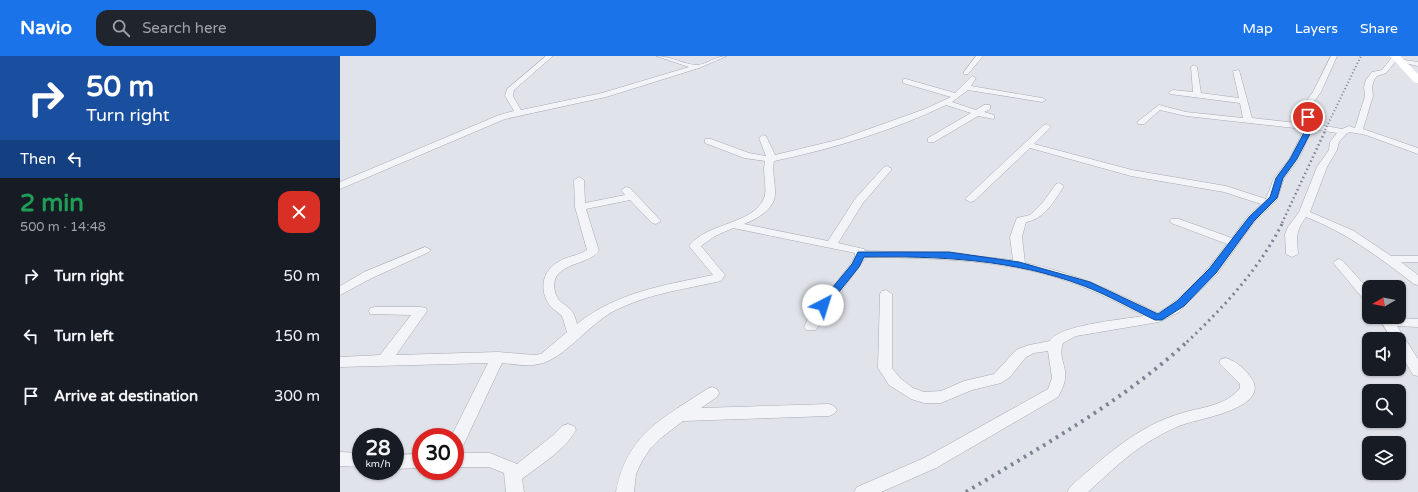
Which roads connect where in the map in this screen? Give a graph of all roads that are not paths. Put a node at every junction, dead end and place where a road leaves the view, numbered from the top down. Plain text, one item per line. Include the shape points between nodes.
1 (550, 56) edge
2 (659, 56) edge
3 (724, 56) edge
4 (980, 56) edge
5 (1334, 56) edge
6 (1397, 58) edge
7 (1418, 64) edge
8 (697, 67) junction
9 (1194, 67) dead end
10 (1237, 71) dead end
11 (1418, 80) edge
12 (906, 81) dead end
13 (966, 88) junction
14 (1173, 92) dead end
15 (1197, 95) junction
16 (957, 96) junction
17 (1042, 100) dead end
18 (1243, 101) junction
19 (946, 103) junction
20 (987, 107) dead end
21 (518, 112) junction
22 (977, 113) junction
23 (991, 117) dead end
24 (1248, 121) junction
25 (1141, 122) dead end
26 (1046, 126) dead end
27 (1310, 127) junction
28 (1358, 131) junction
29 (1343, 132) junction
30 (763, 138) dead end
31 (931, 140) dead end
32 (708, 141) dead end
33 (1028, 145) junction
34 (1418, 152) edge
35 (771, 160) junction
36 (887, 169) dead end
37 (579, 180) dead end
38 (340, 186) edge
39 (1059, 186) dead end
40 (970, 198) dead end
41 (1268, 203) junction
42 (580, 207) junction
43 (1304, 213) junction
44 (656, 221) dead end
45 (1175, 221) dead end
46 (732, 225) junction
47 (1235, 243) junction
48 (831, 245) junction
49 (425, 250) dead end
50 (861, 254) junction
51 (1292, 254) dead end
52 (1418, 259) edge
53 (1390, 260) junction
54 (1339, 263) dead end
55 (1019, 265) junction
56 (1418, 281) edge
57 (1362, 290) edge
58 (340, 291) edge
59 (886, 294) dead end
60 (375, 311) dead end
61 (1159, 318) junction
62 (1406, 321) edge
63 (1418, 323) edge
64 (1390, 324) edge
65 (811, 327) dead end
66 (575, 335) junction
67 (1054, 345) junction
68 (498, 358) junction
69 (384, 360) junction
70 (340, 362) edge
71 (1226, 363) dead end
72 (1418, 371) edge
73 (712, 393) dead end
74 (829, 410) dead end
75 (681, 415) junction
76 (463, 428) edge
77 (568, 430) dead end
78 (340, 460) edge
79 (352, 460) edge
80 (464, 460) edge
81 (514, 484) edge
82 (625, 492) edge
83 (863, 492) edge
84 (1076, 492) edge

1 - 21 street via 511,89 509,96
2 - 8 street
3 - 8 street
4 - 13 street via 969,76
5 - 27 street via 1317,92 1305,108
6 - 7 street
6 - 11 main road
6 - 28 street via 1388,69 1375,74 1370,80 1369,96
8 - 21 street via 599,96
9 - 15 street
10 - 18 street
12 - 16 street
13 - 16 street
13 - 17 street
14 - 15 street
15 - 18 street
16 - 19 street
18 - 24 street
19 - 22 street
19 - 35 street via 844,141
20 - 22 street
21 - 38 street via 443,141
22 - 23 street
22 - 31 street
24 - 25 street via 1186,114 1159,108
24 - 27 street
26 - 33 street
27 - 29 street
27 - 41 street via 1294,159 1279,178 1273,198
28 - 29 street via 1349,129
28 - 34 street via 1381,136
29 - 43 street via 1332,144 1333,150 1322,167
30 - 35 street via 771,149
32 - 35 street via 742,155
33 - 40 street
33 - 41 street via 1131,173 1226,189
35 - 46 street via 768,171 770,197 766,205
36 - 48 street via 856,206
37 - 42 street
39 - 55 street via 1047,204 1033,218 1021,220 1016,237
41 - 47 street via 1252,219
42 - 44 street via 628,193
42 - 66 street via 593,251 559,265 549,286 554,302 559,309 566,312
43 - 51 street via 1292,230
43 - 53 street via 1331,223
45 - 47 street
46 - 48 street
46 - 66 street via 704,238 695,246 720,275 717,278 654,292 617,305 599,314
47 - 61 street via 1213,271 1180,304
48 - 50 street via 860,251
49 - 58 street via 368,275
50 - 55 street via 949,255
50 - 65 street via 856,265 823,305
52 - 53 street
53 - 56 street
54 - 57 street
55 - 61 street via 1087,284
59 - 67 street via 885,368 889,377 906,391 920,397 941,397 969,385 997,379 1006,373 1017,357 1025,351
60 - 69 street via 421,311
61 - 67 street via 1073,332 1057,340
62 - 63 street
64 - 72 street
66 - 68 street via 539,360
67 - 83 street via 1060,384 1053,393 930,463
68 - 69 street
68 - 76 street
69 - 70 street
71 - 84 street via 1248,386 1241,398 1210,412 1182,418 1154,429 1137,439
73 - 75 street
74 - 75 street
75 - 82 street via 647,439 638,450 630,466
77 - 81 street
78 - 79 street
80 - 81 street via 490,460 512,469

